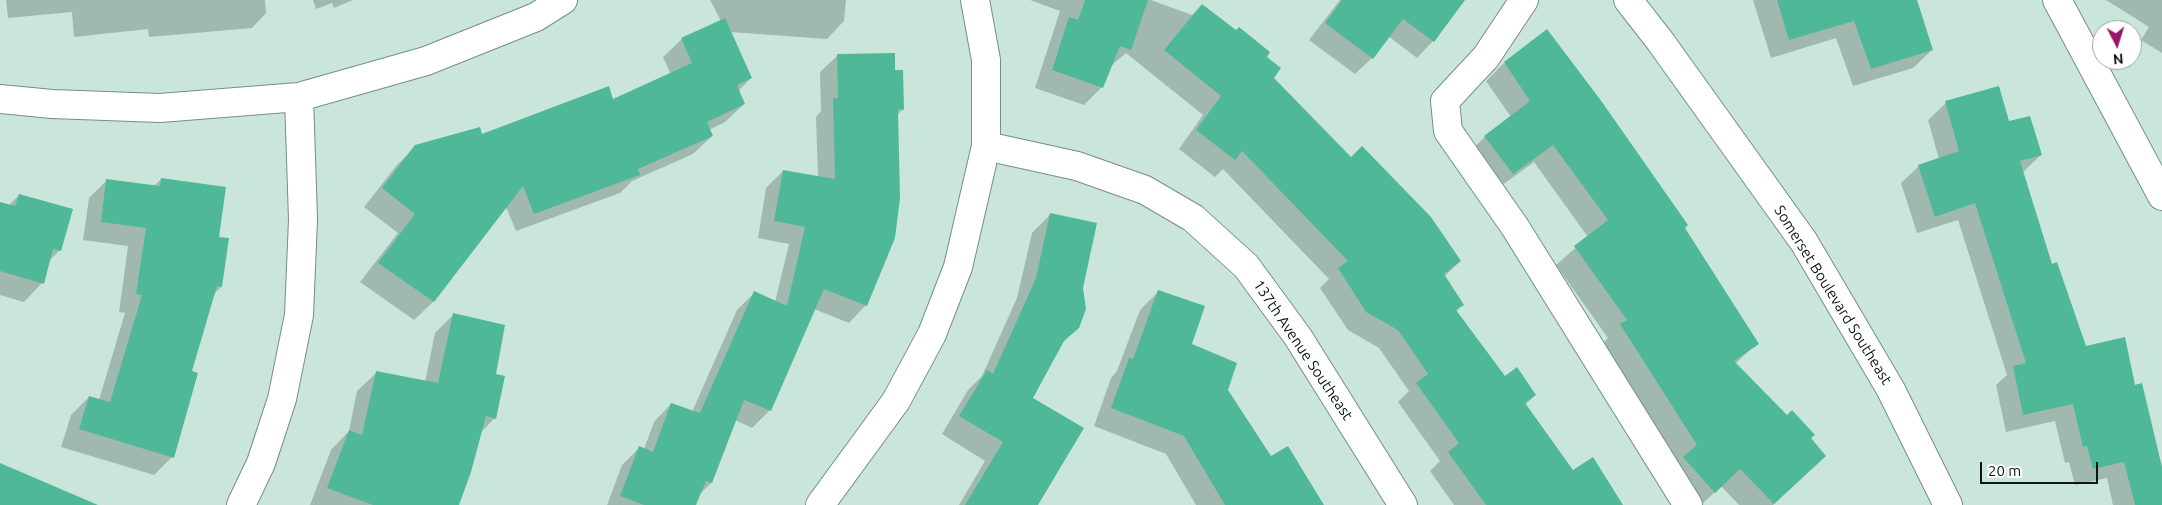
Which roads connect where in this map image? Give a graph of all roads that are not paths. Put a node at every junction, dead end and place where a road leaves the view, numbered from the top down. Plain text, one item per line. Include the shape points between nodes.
1 (563, 0) edge
2 (975, 0) edge
3 (1524, 0) edge
4 (1628, 0) edge
5 (2057, 0) edge
6 (532, 9) edge
7 (299, 97) junction
8 (0, 99) edge
9 (986, 146) junction
10 (2162, 196) edge
11 (241, 505) edge
12 (820, 505) edge
13 (1404, 505) edge
14 (1688, 505) edge
15 (1948, 505) edge

1 - 6 street
2 - 9 street via 986,60
3 - 14 street via 1486,57 1445,102 1448,130 1515,227
4 - 15 street, Somerset Boulevard Southeast via 1804,242 1891,390
5 - 10 street
6 - 7 street via 426,61
7 - 8 street via 160,108
7 - 11 street via 304,220 299,315 282,399 261,463
9 - 12 street via 958,267 932,334 896,401
9 - 13 street, 137th Avenue Southeast via 1077,166 1144,190 1192,218 1246,266 1298,337

